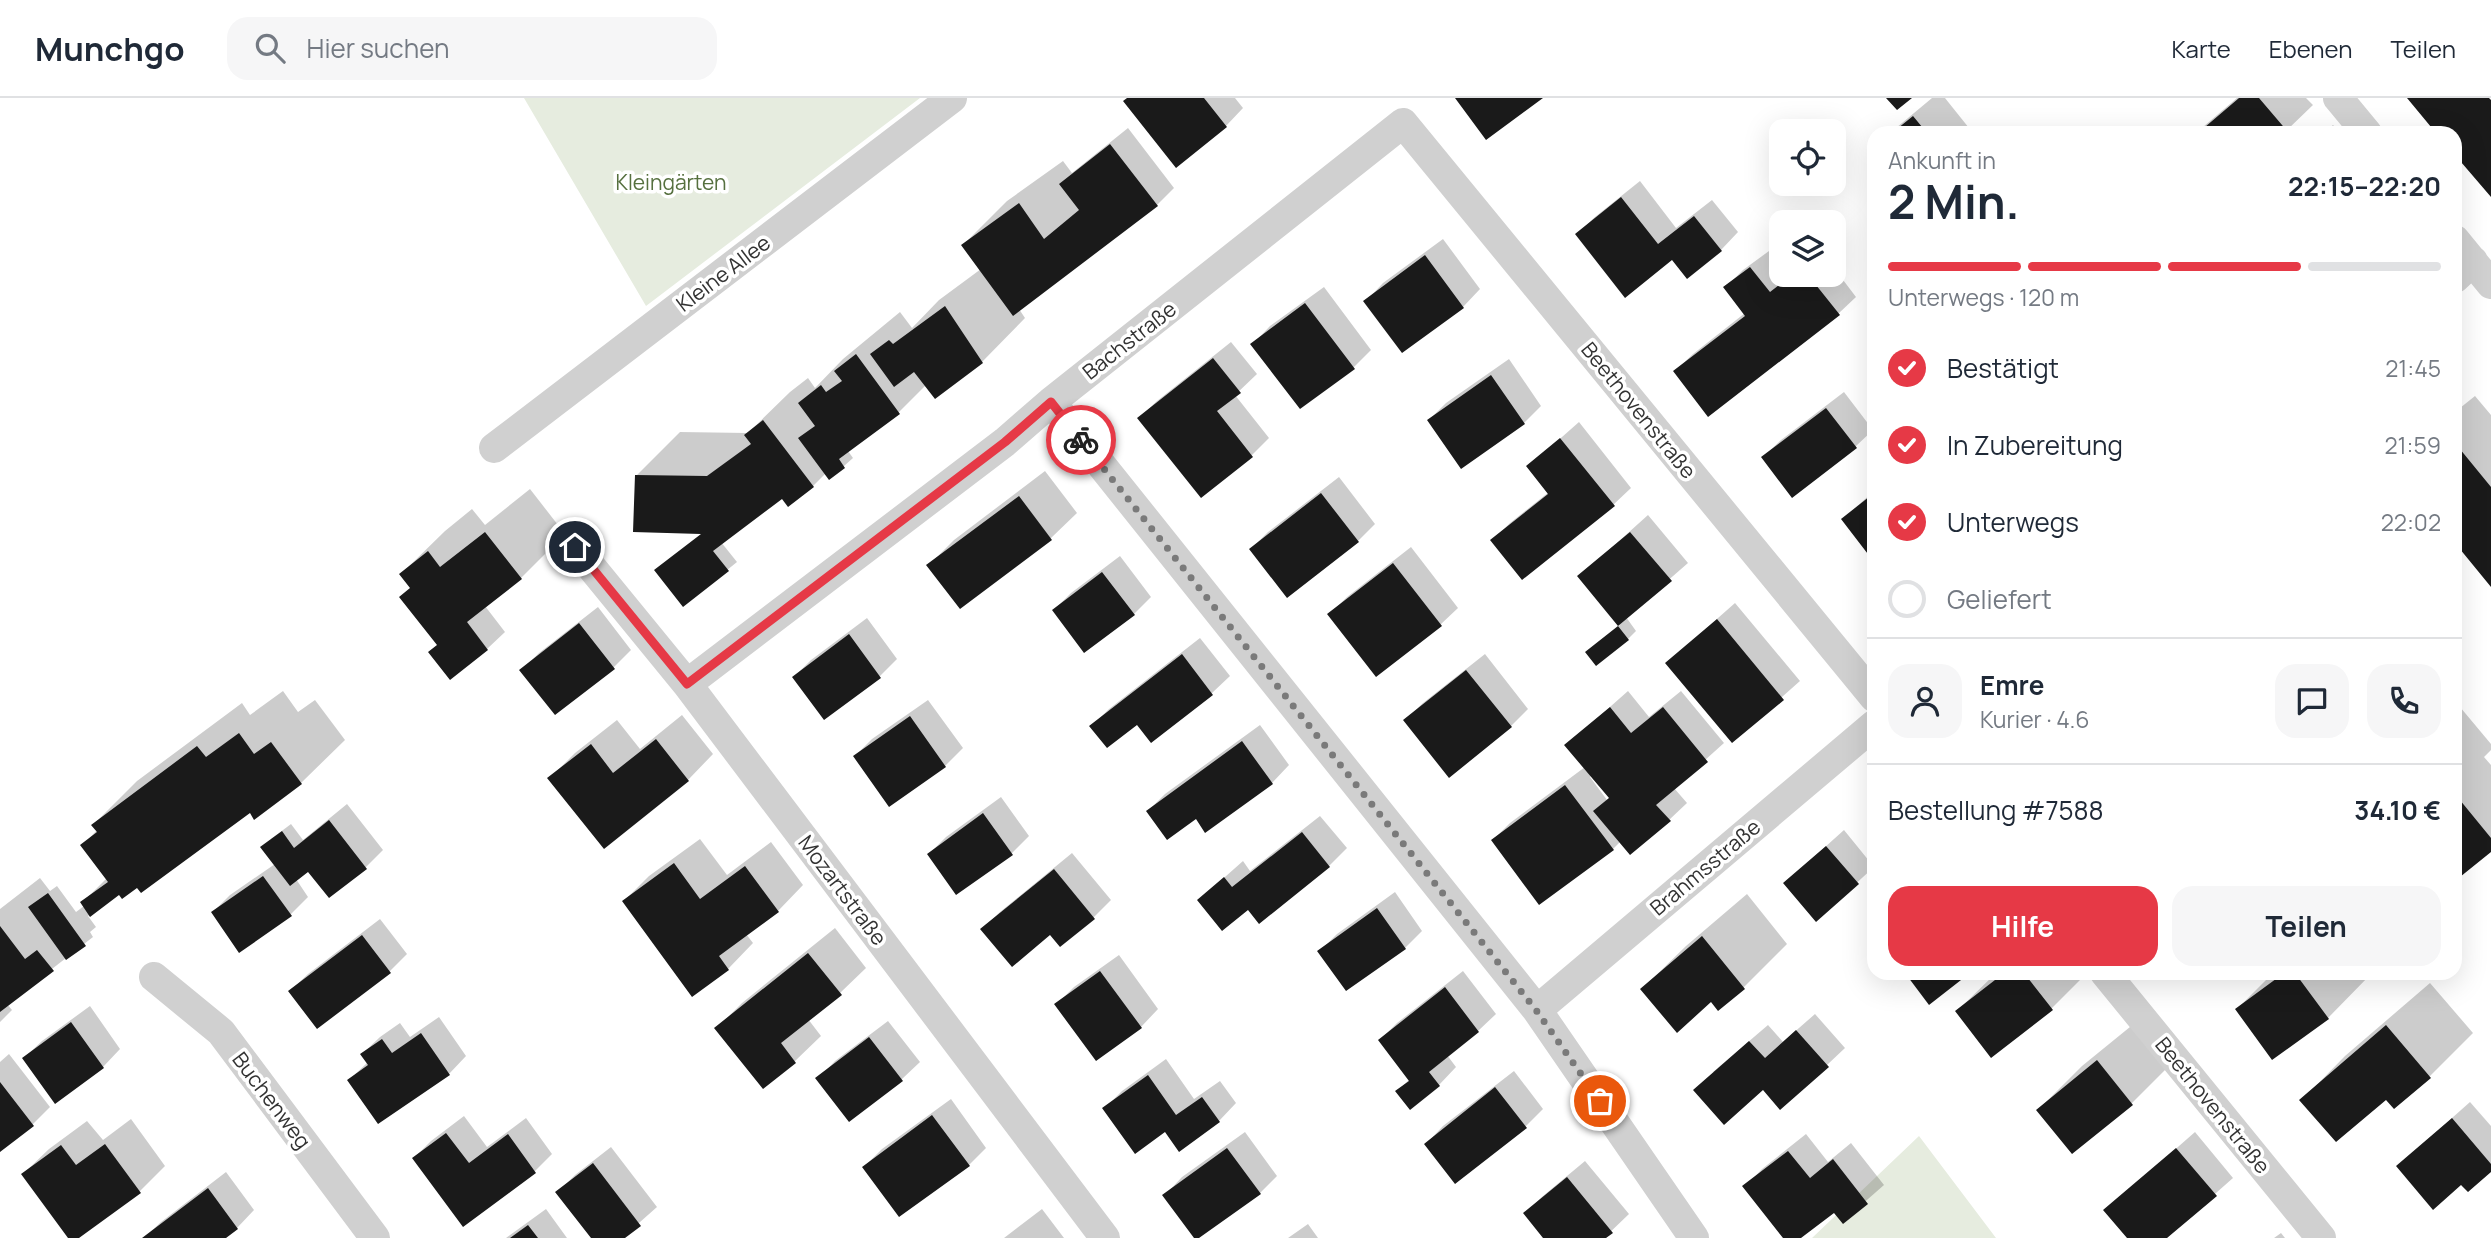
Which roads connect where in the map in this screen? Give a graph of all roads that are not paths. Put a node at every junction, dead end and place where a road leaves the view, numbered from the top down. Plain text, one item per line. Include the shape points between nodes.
1 (952, 98) edge
2 (2338, 98) edge
3 (1403, 122) joint
4 (2361, 126) edge
5 (1051, 402) junction
6 (494, 448) dead end
7 (575, 547) dead end
8 (687, 684) junction
9 (1867, 688) edge
10 (1867, 731) edge
11 (155, 977) dead end
12 (2111, 980) edge
13 (1536, 1010) junction
14 (375, 1238) edge
15 (1105, 1238) edge
16 (1695, 1238) edge
17 (2320, 1238) edge

1 - 6 street, Kleine Allee
2 - 4 street
3 - 5 street, Bachstraße
3 - 9 street, Beethovenstraße
5 - 8 street, Bachstraße
5 - 13 street
7 - 8 street, Mozartstraße
8 - 15 street, Mozartstraße
10 - 13 street, Brahmsstraße
11 - 14 street, Buchenweg via 221,1032
12 - 17 street, Beethovenstraße
13 - 16 street

